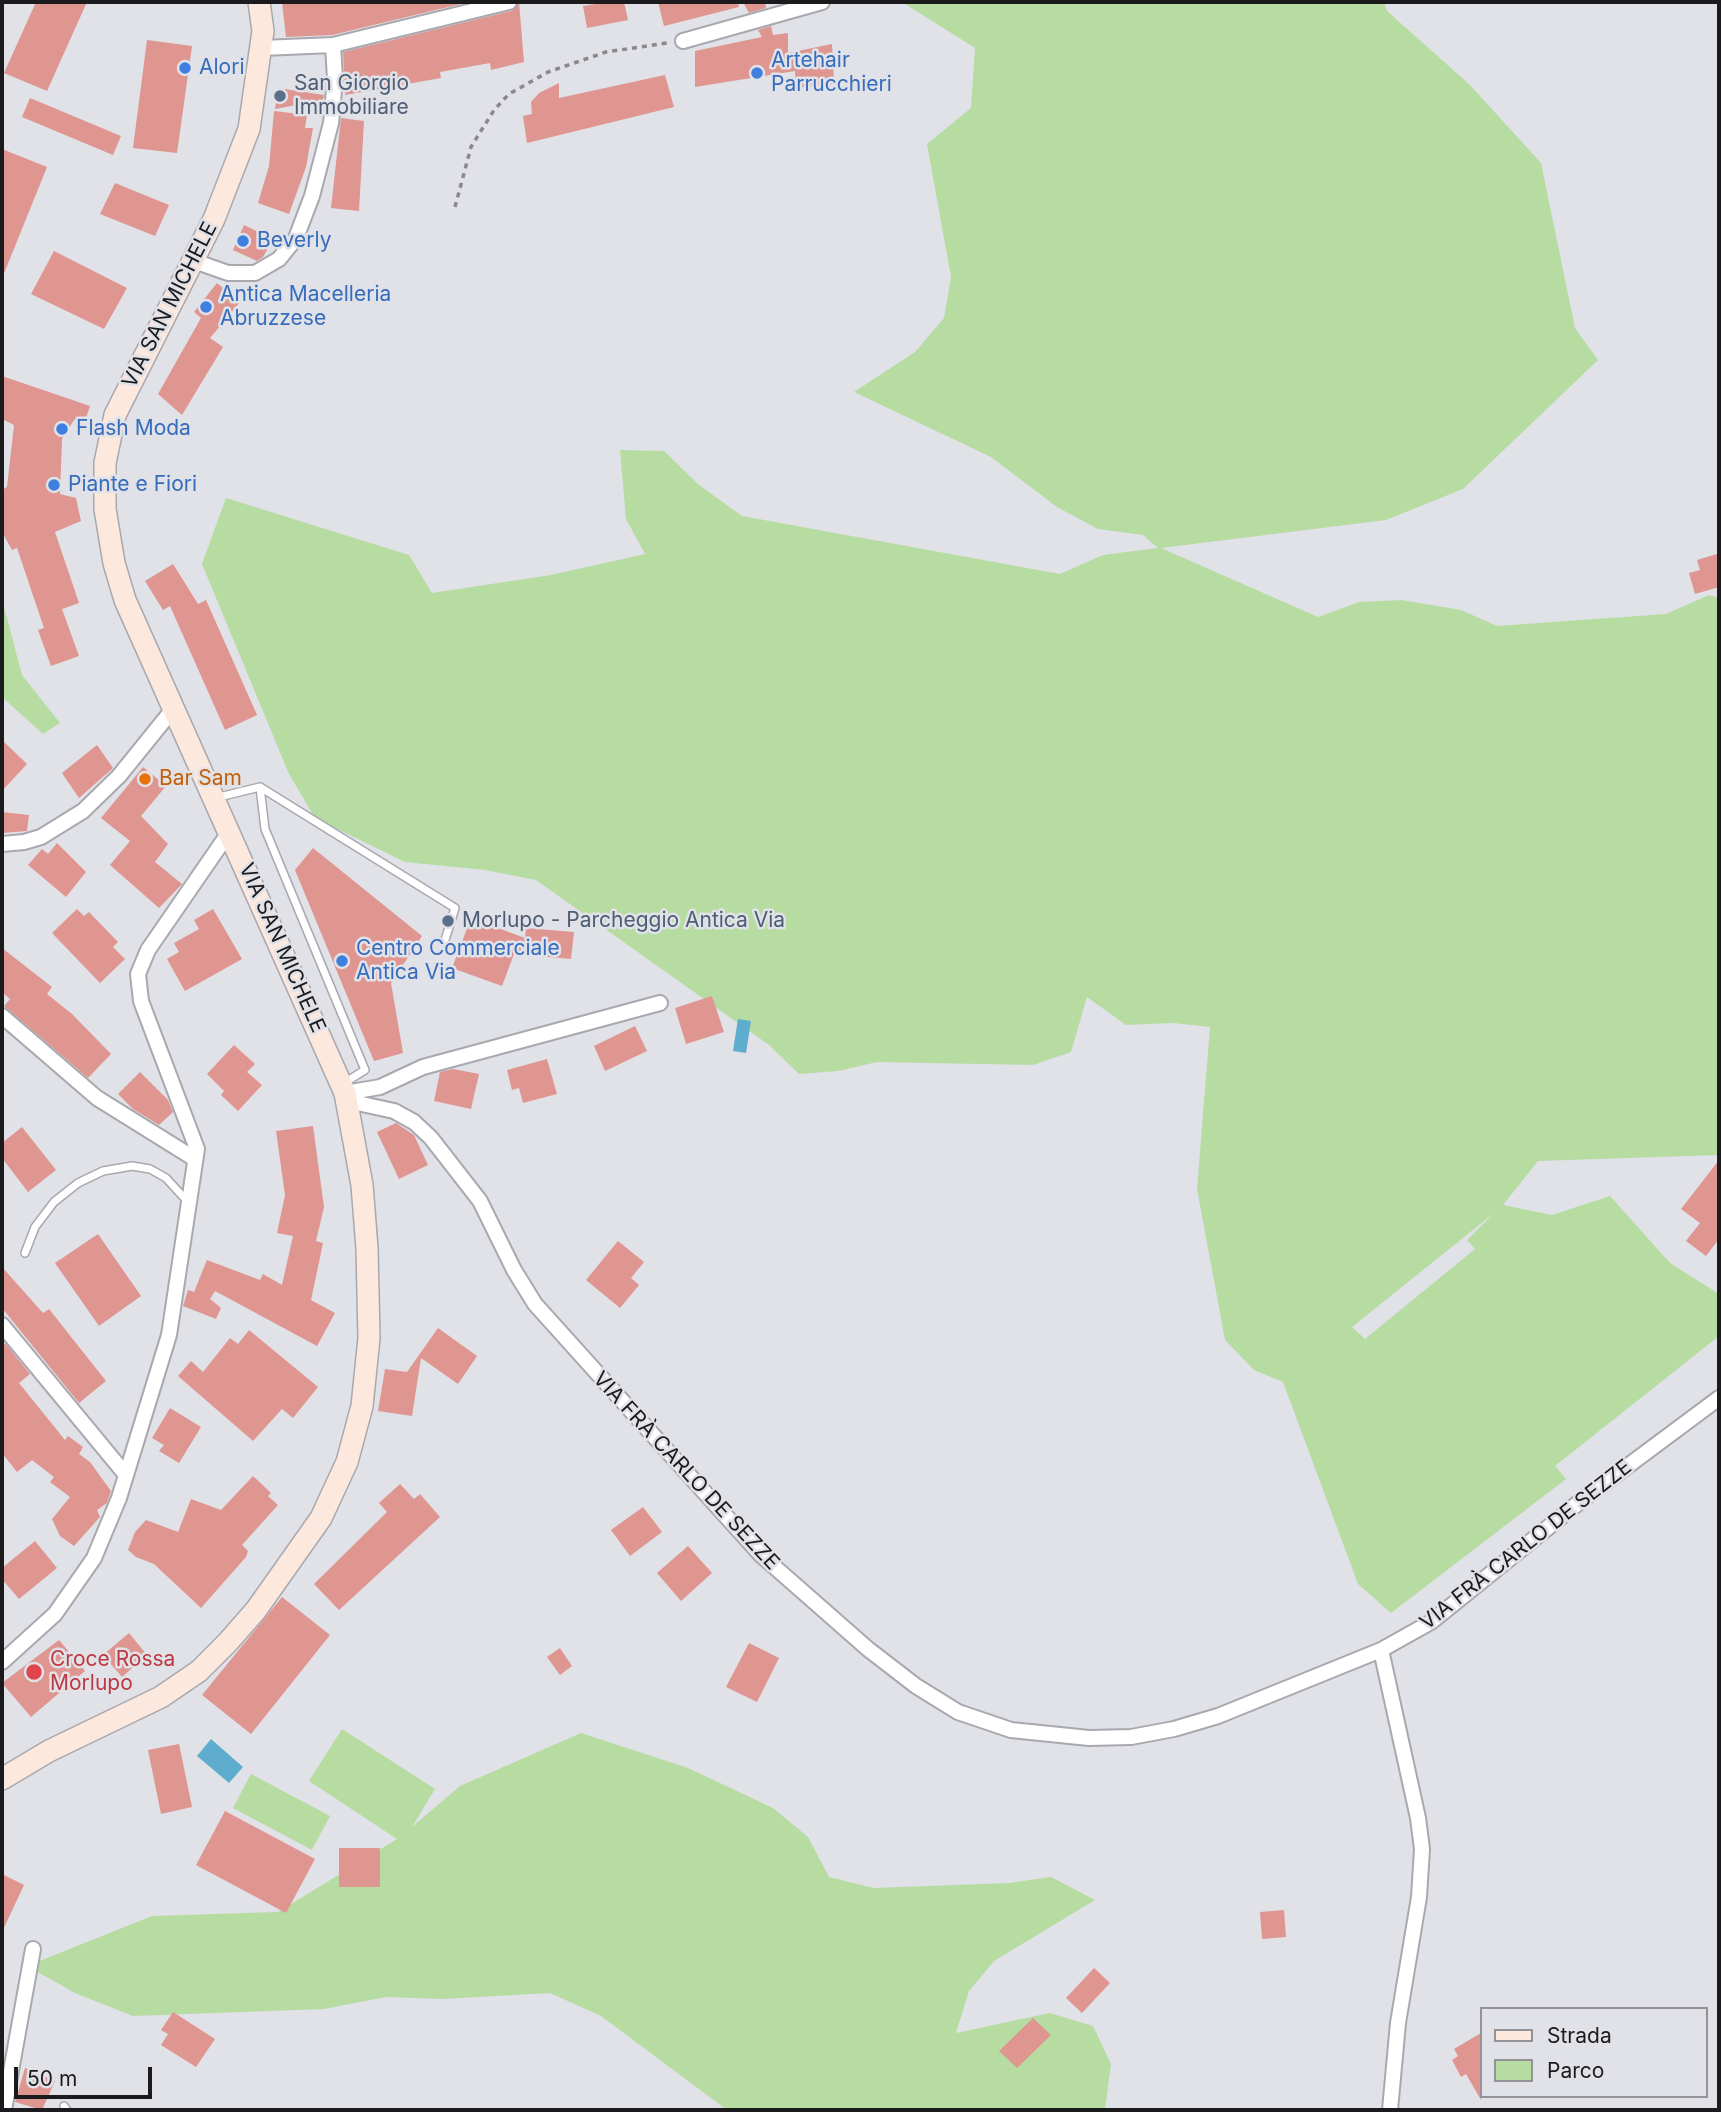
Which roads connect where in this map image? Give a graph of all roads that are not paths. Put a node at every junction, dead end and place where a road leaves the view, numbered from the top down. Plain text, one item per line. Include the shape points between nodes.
1 (259, 2) edge
2 (509, 2) edge
3 (821, 2) edge
4 (683, 41) road end
5 (333, 45) junction
6 (261, 48) junction
7 (194, 261) junction
8 (174, 708) junction
9 (260, 787) junction
10 (215, 798) junction
11 (230, 831) junction
12 (2, 844) edge
13 (446, 940) dead end
14 (660, 1003) dead end
15 (2, 1016) edge
16 (345, 1093) junction
17 (195, 1159) junction
18 (189, 1203) junction
19 (25, 1254) dead end
20 (2, 1325) edge
21 (1719, 1398) edge
22 (126, 1475) junction
23 (1381, 1650) junction
24 (2, 1662) edge
25 (2, 1779) edge
26 (33, 1949) dead end
27 (4, 2110) edge
28 (1390, 2110) edge

1 - 6 main road, VIA SAN MICHELE
2 - 5 street
3 - 4 street
5 - 6 street
5 - 7 street via 331,123 315,188 296,238 279,259 255,273 228,273
6 - 7 main road, VIA SAN MICHELE via 245,140
7 - 8 main road, VIA SAN MICHELE via 122,398 104,471 114,563 125,600
8 - 10 main road, VIA SAN MICHELE
8 - 12 street via 119,776 83,811 41,837
9 - 10 lane
9 - 13 lane via 455,908
9 - 16 lane via 265,829 365,1070
10 - 11 main road, VIA SAN MICHELE
11 - 16 main road, VIA SAN MICHELE
11 - 17 street via 148,950 138,974 141,1001 197,1149
14 - 16 street via 423,1067 380,1087
15 - 17 street via 97,1098
16 - 23 street, VIA FRÀ CARLO DE SEZZE via 394,1111 431,1138 480,1201 535,1304 732,1526 867,1649 958,1712 1023,1732 1089,1738 1142,1735 1217,1716
16 - 25 main road, VIA SAN MICHELE via 364,1202 369,1338 360,1420 335,1492 256,1610 199,1671 147,1705 49,1751
17 - 18 street
18 - 19 lane via 166,1178 150,1169 132,1166 103,1171 54,1202 35,1227
18 - 22 street via 169,1335
20 - 22 street
21 - 23 street, VIA FRÀ CARLO DE SEZZE via 1582,1500 1431,1622
22 - 24 street via 103,1540 79,1584 43,1626
23 - 28 street via 1422,1849
26 - 27 street

